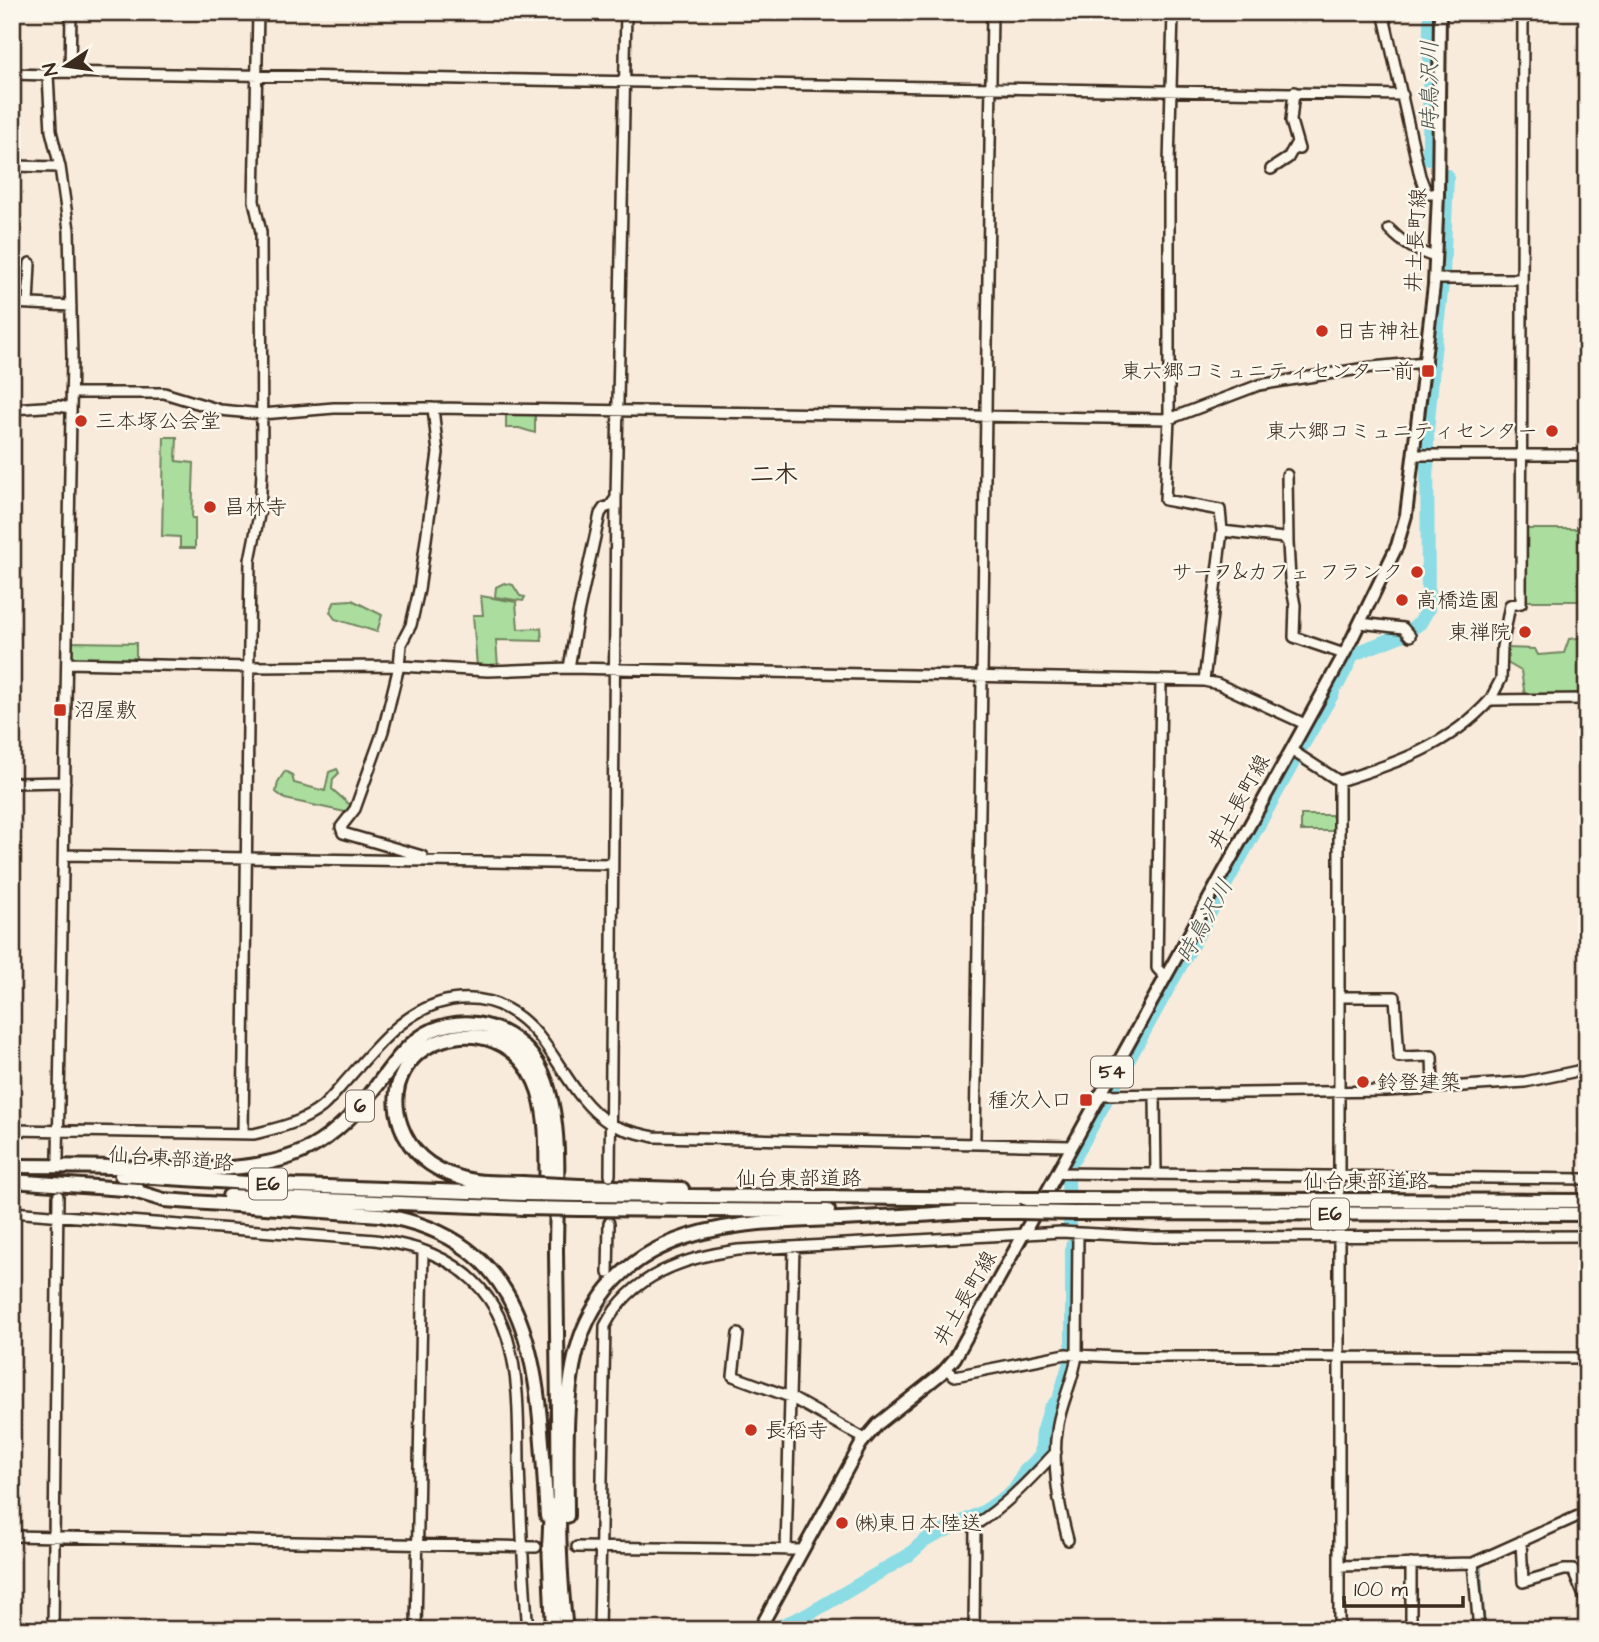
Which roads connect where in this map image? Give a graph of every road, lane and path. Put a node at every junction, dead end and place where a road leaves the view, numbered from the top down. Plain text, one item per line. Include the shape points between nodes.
1 (71, 12) edge
2 (258, 12) edge
3 (626, 12) edge
4 (992, 12) edge
5 (1173, 12) edge
6 (1383, 12) edge
7 (1440, 12) edge
8 (1523, 12) edge
9 (70, 72) junction
10 (12, 74) edge
11 (48, 75) junction
12 (257, 76) junction
13 (625, 82) junction
14 (990, 88) junction
15 (1172, 90) junction
16 (1294, 92) junction
17 (1403, 94) junction
18 (12, 166) edge
19 (60, 167) junction
20 (1271, 169) dead end
21 (1438, 194) junction
22 (1390, 229) dead end
23 (1435, 257) junction
24 (30, 263) dead end
25 (1434, 279) junction
26 (1522, 279) junction
27 (12, 303) edge
28 (28, 304) junction
29 (71, 306) junction
30 (1426, 362) junction
31 (71, 393) junction
32 (71, 408) junction
33 (433, 408) junction
34 (12, 410) edge
35 (618, 410) junction
36 (262, 414) junction
37 (986, 416) junction
38 (1169, 419) junction
39 (1423, 455) junction
40 (1520, 455) junction
41 (1587, 455) edge
42 (1287, 475) dead end
43 (616, 498) junction
44 (1222, 531) junction
45 (1289, 543) junction
46 (1360, 623) junction
47 (1410, 636) dead end
48 (1344, 654) junction
49 (67, 663) junction
50 (399, 666) junction
51 (249, 667) junction
52 (569, 668) junction
53 (615, 669) junction
54 (981, 676) junction
55 (1161, 680) junction
56 (1205, 681) junction
57 (1587, 699) edge
58 (1490, 700) junction
59 (1305, 724) junction
60 (1291, 750) junction
61 (1339, 780) junction
62 (65, 782) junction
63 (12, 783) edge
64 (64, 855) junction
65 (247, 858) junction
66 (425, 861) junction
67 (612, 864) junction
68 (1165, 977) junction
69 (1339, 997) junction
70 (1587, 1069) edge
71 (1433, 1088) junction
72 (1339, 1092) junction
73 (1099, 1095) junction
74 (1155, 1095) junction
75 (609, 1123) junction
76 (12, 1130) edge
77 (60, 1132) junction
78 (243, 1134) junction
79 (975, 1142) junction
80 (1071, 1146) junction
81 (58, 1158) dead end
82 (12, 1166) edge
83 (1056, 1173) junction
84 (610, 1175) tunnel mouth
85 (1156, 1175) junction
86 (1339, 1177) junction
87 (1587, 1179) edge
88 (12, 1181) edge
89 (523, 1189) junction
90 (131, 1190) junction
91 (1339, 1191) dead end
92 (58, 1196) dead end
93 (1587, 1201) edge
94 (1074, 1206) junction
95 (12, 1212) edge
96 (964, 1212) junction
97 (1587, 1214) edge
98 (58, 1218) junction
99 (1339, 1222) dead end
100 (609, 1223) tunnel mouth
101 (1078, 1233) junction
102 (1023, 1235) junction
103 (1587, 1236) edge
104 (1339, 1237) junction
105 (794, 1247) junction
106 (423, 1251) junction
107 (608, 1273) tunnel mouth
108 (608, 1309) tunnel mouth
109 (608, 1320) junction
110 (738, 1334) dead end
111 (1077, 1355) junction
112 (1339, 1357) junction
113 (1587, 1358) edge
114 (946, 1369) junction
115 (790, 1397) junction
116 (865, 1439) junction
117 (1055, 1452) junction
118 (1587, 1512) edge
119 (12, 1536) edge
120 (55, 1537) junction
121 (1068, 1540) dead end
122 (1521, 1541) junction
123 (417, 1545) junction
124 (522, 1547) junction
125 (536, 1547) tunnel mouth
126 (577, 1547) tunnel mouth
127 (600, 1548) junction
128 (549, 1550) junction
129 (786, 1550) junction
130 (802, 1550) junction
131 (1473, 1563) junction
132 (1411, 1564) junction
133 (1339, 1566) junction
134 (1587, 1603) edge
135 (562, 1629) edge
136 (53, 1630) edge
137 (416, 1630) edge
138 (528, 1630) edge
139 (598, 1630) edge
140 (759, 1630) edge
141 (974, 1630) edge
142 (1339, 1630) edge
143 (1411, 1630) edge
144 (1479, 1630) edge

1 - 9 street
2 - 12 street
3 - 13 street
4 - 14 street
5 - 15 street
6 - 17 street
7 - 21 main road, 井土長町線 / 54
8 - 26 street
9 - 11 street
9 - 12 street
10 - 11 street
11 - 19 street via 51,131
12 - 13 street
12 - 36 street via 254,201 261,232
13 - 14 street
13 - 35 street
14 - 15 street
14 - 37 street
15 - 16 street
15 - 38 street
16 - 17 street
16 - 20 street via 1291,121 1298,145
17 - 21 street via 1420,176 1427,194
18 - 19 street
19 - 29 street via 69,230
21 - 23 main road, 井土長町線 / 54
22 - 23 street via 1415,251
23 - 25 main road, 井土長町線 / 54
24 - 28 street
25 - 26 street
25 - 30 main road, 井土長町線 / 54
26 - 40 street
27 - 28 street
28 - 29 street
29 - 31 street
30 - 38 street via 1259,385
30 - 39 main road, 井土長町線 / 54
31 - 32 street
31 - 36 street via 164,393 220,410
32 - 34 street
32 - 49 street
33 - 35 street
33 - 36 street
33 - 50 street via 439,453 419,590 401,644
35 - 37 street
35 - 43 street
36 - 51 street via 260,510 250,560
37 - 38 street
37 - 54 street
38 - 44 street via 1165,500 1220,510
39 - 40 street
39 - 46 main road, 井土長町線 / 54 via 1397,547
40 - 41 street
40 - 58 street via 1521,603 1508,610 1501,679
42 - 45 street
43 - 52 street via 600,514
43 - 53 street
44 - 45 street via 1284,538
44 - 56 street
45 - 48 street via 1294,637
46 - 47 street via 1403,628
46 - 48 main road, 井土長町線 / 54
48 - 59 main road, 井土長町線 / 54
49 - 51 street
49 - 62 street
50 - 51 street
50 - 52 street via 488,671
50 - 66 street via 368,775 355,810 341,827 342,833 422,856
51 - 65 street
52 - 53 street
53 - 54 street
53 - 67 street
54 - 55 street
54 - 79 street
55 - 56 street
55 - 68 street via 1157,968
56 - 59 street
57 - 58 street
58 - 61 street via 1462,726 1429,747
59 - 60 main road, 井土長町線 / 54
60 - 61 street
60 - 68 main road, 井土長町線 / 54
61 - 69 street
62 - 63 street
62 - 64 street
64 - 65 street
64 - 77 street
65 - 66 street
65 - 78 street
66 - 67 street
67 - 75 street
68 - 73 main road, 井土長町線 / 54
69 - 71 street via 1395,997 1399,1057 1432,1056
69 - 72 street
70 - 71 street via 1525,1082
71 - 72 street
72 - 74 street
72 - 86 street
73 - 74 street
73 - 80 main road, 井土長町線 / 54
74 - 85 street
75 - 78 street via 584,1101 551,1051 518,1014 465,998 416,1011 322,1107 291,1125
75 - 79 street via 654,1137
75 - 84 street
76 - 77 street
77 - 78 street
77 - 81 street
79 - 80 street
80 - 83 main road, 井土長町線 / 54
82 - 89 highway, 仙台東部道路 / E6 via 284,1185
82 - 135 highway, 6 via 216,1168 271,1162 293,1155 339,1128 406,1049 432,1031 472,1023 499,1030 521,1045 546,1082 555,1140
83 - 85 street
83 - 102 main road, 井土長町線 / 54
85 - 86 street
86 - 87 street
86 - 91 street
88 - 90 highway, 仙台東部道路 / E6
89 - 94 highway, 仙台東部道路 / E6, bridge via 723,1198 1026,1199
89 - 128 highway, 6 via 459,1178 425,1161 407,1142 397,1108 399,1083 410,1063 436,1041 458,1035 493,1040 520,1060 539,1093 545,1125 547,1202
90 - 96 highway, 仙台東部道路 / E6, bridge via 523,1208
90 - 128 highway via 164,1199 380,1215 438,1231 472,1254 503,1286 527,1342 536,1385
92 - 98 street
93 - 94 highway, 仙台東部道路 / E6
94 - 96 highway, 仙台東部道路 / E6, bridge
94 - 97 highway, 仙台東部道路 / E6
95 - 98 street
96 - 135 highway via 706,1230 653,1250 623,1273 583,1332 571,1379
98 - 106 street via 375,1240
98 - 120 street
99 - 104 street
100 - 107 street
101 - 102 street
101 - 104 street
101 - 111 street
102 - 105 street
102 - 114 main road, 井土長町線 / 54
103 - 104 street
104 - 112 street
105 - 109 street via 738,1250 683,1261 641,1284
105 - 115 street
106 - 123 street
106 - 124 street via 458,1269 488,1296 509,1340 518,1383
108 - 109 street
109 - 127 street via 603,1342
110 - 115 street via 733,1376
111 - 112 street
111 - 114 street via 955,1376
111 - 117 street
112 - 113 street
112 - 133 street
114 - 116 main road, 井土長町線 / 54
115 - 116 street
115 - 129 street
116 - 130 main road, 井土長町線 / 54
117 - 121 street
117 - 141 street via 1016,1494 975,1525
118 - 122 street
119 - 120 street
120 - 123 street
120 - 136 street
122 - 131 street
122 - 134 street via 1523,1582 1573,1570
123 - 124 street
123 - 137 street
124 - 125 street
124 - 138 street
126 - 127 street
127 - 129 street
127 - 139 street
128 - 135 highway
129 - 130 street
130 - 140 main road, 井土長町線 / 54
131 - 132 street
131 - 144 street
132 - 133 street
132 - 143 street
133 - 142 street

